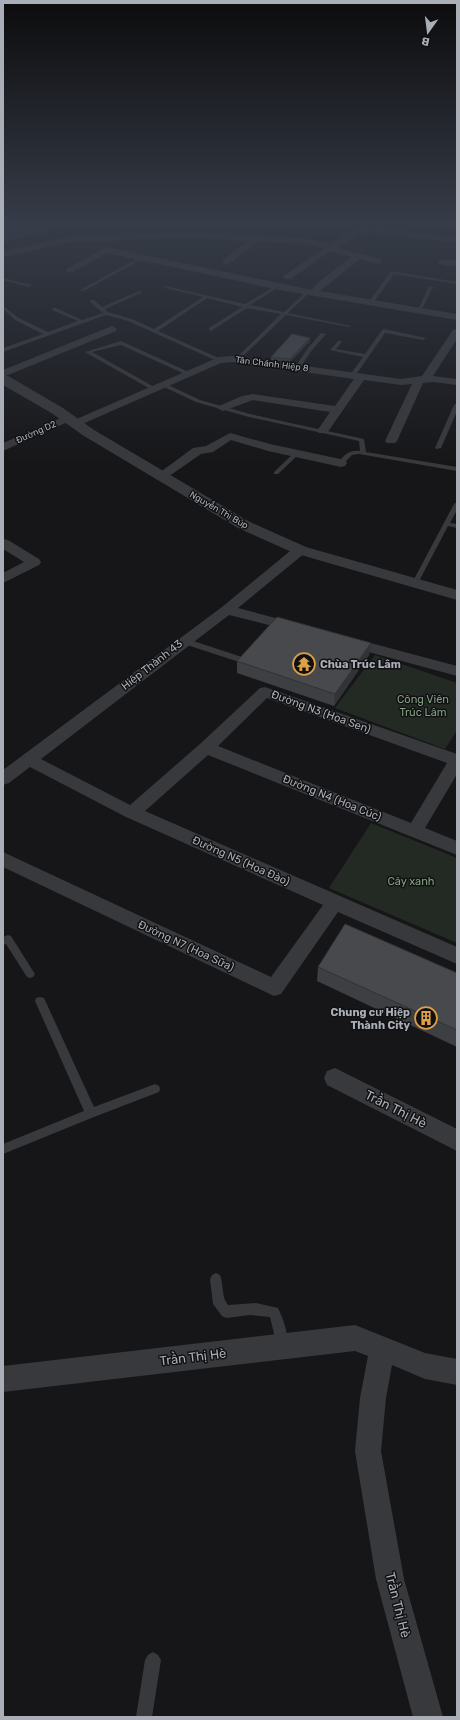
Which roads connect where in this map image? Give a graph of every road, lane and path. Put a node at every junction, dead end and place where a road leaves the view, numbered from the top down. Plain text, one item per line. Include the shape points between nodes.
1 (96, 304) edge
2 (112, 304) edge
3 (195, 304) edge
4 (238, 304) edge
5 (249, 304) edge
6 (296, 304) edge
7 (383, 304) edge
8 (422, 304) edge
9 (246, 306) junction
10 (3, 307) edge
11 (54, 309) dead end
12 (101, 309) junction
13 (419, 311) junction
14 (106, 313) junction
15 (284, 314) junction
16 (457, 317) edge
17 (81, 321) junction
18 (349, 326) dead end
19 (112, 329) dead end
20 (211, 329) dead end
21 (154, 331) junction
22 (457, 332) edge
23 (47, 334) junction
24 (323, 334) dead end
25 (423, 338) dead end
26 (339, 342) dead end
27 (3, 350) edge
28 (367, 356) junction
29 (238, 359) junction
30 (219, 360) junction
31 (298, 367) junction
32 (3, 374) edge
33 (189, 374) junction
34 (357, 376) junction
35 (3, 379) edge
36 (423, 379) junction
37 (457, 382) edge
38 (159, 387) junction
39 (457, 405) edge
40 (223, 408) junction
41 (338, 410) junction
42 (72, 421) junction
43 (323, 432) junction
44 (391, 441) dead end
45 (3, 447) edge
46 (438, 448) dead end
47 (363, 453) junction
48 (296, 454) junction
49 (341, 463) joint
50 (457, 469) edge
51 (276, 473) dead end
52 (161, 476) junction
53 (457, 504) edge
54 (446, 524) junction
55 (457, 526) edge
56 (3, 543) edge
57 (300, 550) junction
58 (3, 579) edge
59 (415, 583) junction
60 (457, 595) edge
61 (227, 610) junction
62 (311, 632) edge
63 (334, 638) edge
64 (184, 641) junction
65 (239, 659) edge
66 (457, 671) edge
67 (206, 748) junction
68 (29, 760) junction
69 (457, 761) edge
70 (3, 779) edge
71 (132, 813) junction
72 (415, 831) junction
73 (457, 848) edge
74 (3, 859) edge
75 (335, 902) junction
76 (3, 941) edge
77 (457, 956) edge
78 (30, 974) dead end
79 (40, 1001) dead end
80 (335, 1078) dead end
81 (155, 1089) dead end
82 (91, 1113) junction
83 (457, 1140) edge
84 (3, 1150) edge
85 (216, 1279) dead end
86 (282, 1347) junction
87 (382, 1349) junction
88 (457, 1372) edge
89 (3, 1379) edge
90 (154, 1660) dead end
91 (144, 1717) edge
92 (428, 1717) edge

1 - 12 lane
2 - 12 lane
3 - 21 lane
4 - 9 lane
5 - 9 lane
6 - 15 lane
7 - 13 street
8 - 13 lane
9 - 15 lane
9 - 20 lane
10 - 23 lane via 18,319
11 - 17 lane
12 - 14 lane
13 - 16 street
14 - 17 lane
14 - 21 lane
15 - 18 lane
15 - 29 lane
17 - 23 lane
19 - 32 street
21 - 30 lane
22 - 36 street
23 - 27 lane
24 - 31 lane
25 - 28 lane via 384,331
26 - 28 lane via 333,350
28 - 34 lane
29 - 30 street, Tân Chánh Hiệp 8
29 - 31 street, Tân Chánh Hiệp 8
30 - 33 street, Tân Chánh Hiệp 8
31 - 34 street, Tân Chánh Hiệp 8
33 - 38 street, Tân Chánh Hiệp 8
33 - 38 lane via 121,343 88,352
34 - 36 street, Tân Chánh Hiệp 8 via 401,382
34 - 41 street
35 - 42 street, Nguyễn Thị Búp
36 - 37 street, Tân Chánh Hiệp 8
36 - 44 street
38 - 40 lane
38 - 42 street, Tân Chánh Hiệp 8
39 - 46 lane
40 - 41 street via 253,397
40 - 43 lane
41 - 43 street
42 - 45 street, Đường D2
42 - 52 street, Nguyễn Thị Búp
43 - 47 lane via 362,440
47 - 49 lane via 348,453
47 - 50 lane
48 - 49 street
48 - 51 lane
48 - 52 street via 230,436 209,449 197,451
52 - 57 street, Nguyễn Thị Búp via 244,525
53 - 54 lane
54 - 55 lane
54 - 59 lane
56 - 58 street via 34,562
57 - 59 street, Nguyễn Thị Búp
57 - 61 street, Hiệp Thành 43
59 - 60 street, Nguyễn Thị Búp
61 - 62 street
61 - 64 street, Hiệp Thành 43
63 - 66 street
64 - 65 lane
64 - 68 street, Hiệp Thành 43
67 - 69 street, Đường N3 (Hoa Sen) via 265,692
67 - 71 street, Đường N3 (Hoa Sen)
67 - 72 street, Đường N4 (Hoa Cúc)
68 - 70 street, Hiệp Thành 43
68 - 71 street, Đường N5 (Hoa Đào)
69 - 72 street
71 - 75 street, Đường N5 (Hoa Đào)
72 - 73 street, Đường N4 (Hoa Cúc)
74 - 75 street, Đường N7 (Hoa Sữa) via 274,988
75 - 77 street, Đường N5 (Hoa Đào)
76 - 78 lane via 8,939
79 - 82 lane
80 - 83 street, Trần Thị Hè
81 - 82 lane
82 - 84 lane
85 - 86 lane via 219,1304 226,1312 263,1309 274,1312
86 - 87 street, Trần Thị Hè via 355,1338
86 - 89 street, Trần Thị Hè
87 - 88 street, Trần Thị Hè via 425,1366
87 - 92 street, Trần Thị Hè via 373,1398 368,1451 390,1579
90 - 91 lane

